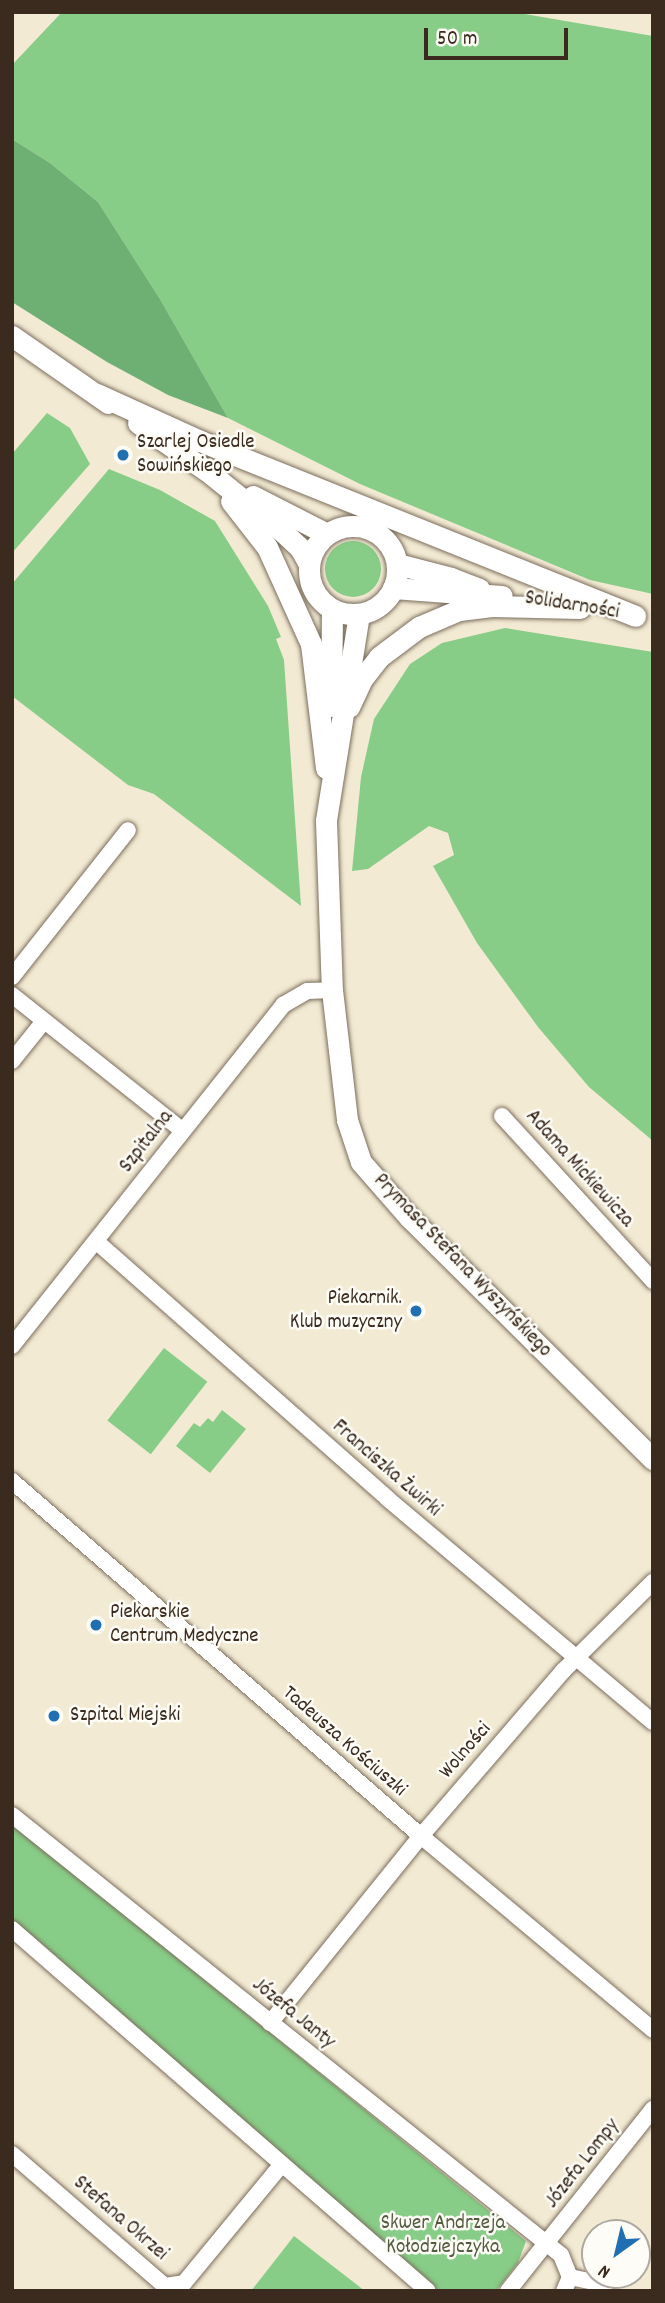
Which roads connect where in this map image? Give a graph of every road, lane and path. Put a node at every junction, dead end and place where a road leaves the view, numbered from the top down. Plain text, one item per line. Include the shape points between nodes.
1 (12, 336) edge
2 (97, 394) junction
3 (211, 474) junction
4 (327, 534) junction
5 (309, 564) junction
6 (397, 564) junction
7 (393, 588) junction
8 (490, 594) junction
9 (580, 608) junction
10 (332, 610) junction
11 (359, 614) junction
12 (644, 617) edge
13 (329, 787) junction
14 (128, 830) dead end
15 (12, 977) edge
16 (332, 990) junction
17 (12, 995) edge
18 (44, 1021) junction
19 (12, 1061) edge
20 (502, 1116) dead end
21 (182, 1130) junction
22 (97, 1242) junction
23 (653, 1281) edge
24 (12, 1346) edge
25 (653, 1458) edge
26 (12, 1481) edge
27 (653, 1582) edge
28 (576, 1657) junction
29 (653, 1723) edge
30 (12, 1815) edge
31 (421, 1836) junction
32 (13, 1932) edge
33 (270, 2023) junction
34 (653, 2030) edge
35 (653, 2109) edge
36 (12, 2154) edge
37 (282, 2164) junction
38 (547, 2244) junction
39 (567, 2284) edge
40 (429, 2291) edge
41 (508, 2291) edge
42 (606, 2291) edge

1 - 2 street
2 - 3 street
2 - 12 street via 213,446
3 - 4 street
3 - 5 street via 292,541
3 - 13 street via 267,547 311,645
4 - 5 street
4 - 6 street via 356,526 370,530 383,538
5 - 10 street via 314,590
6 - 7 street
6 - 8 street, Solidarności
7 - 8 street, Solidarności
7 - 11 street via 376,608
8 - 9 street, Solidarności
9 - 12 street, Solidarności
9 - 13 street via 459,610 390,646 362,678 350,705
10 - 11 street
10 - 13 street, Prymasa Stefana Wyszyńskiego
11 - 13 street, Prymasa Stefana Wyszyńskiego
13 - 16 street, Prymasa Stefana Wyszyńskiego via 326,821
14 - 15 street
16 - 21 street, Szpitalna via 307,991 283,1005
16 - 25 street, Prymasa Stefana Wyszyńskiego via 347,1120 361,1162 409,1217
17 - 18 street
18 - 19 street
18 - 21 street
20 - 23 street, Adama Mickiewicza
21 - 22 street, Szpitalna
22 - 24 street, Szpitalna
22 - 28 street, Franciszka Żwirki via 388,1499
26 - 31 street, Tadeusza Kościuszki
27 - 28 street, Wolności
28 - 29 street, Franciszka Żwirki
28 - 31 street, Wolności
30 - 33 street, Józefa Janty
31 - 33 street, Wolności
31 - 34 street, Tadeusza Kościuszki
32 - 37 street
33 - 38 street, Józefa Janty
35 - 38 street, Józefa Lompy
36 - 37 street, Stefana Okrzei via 166,2286 184,2283
37 - 40 street
38 - 39 street, Józefa Janty via 561,2255
38 - 41 street, Józefa Lompy
39 - 42 street via 593,2282

